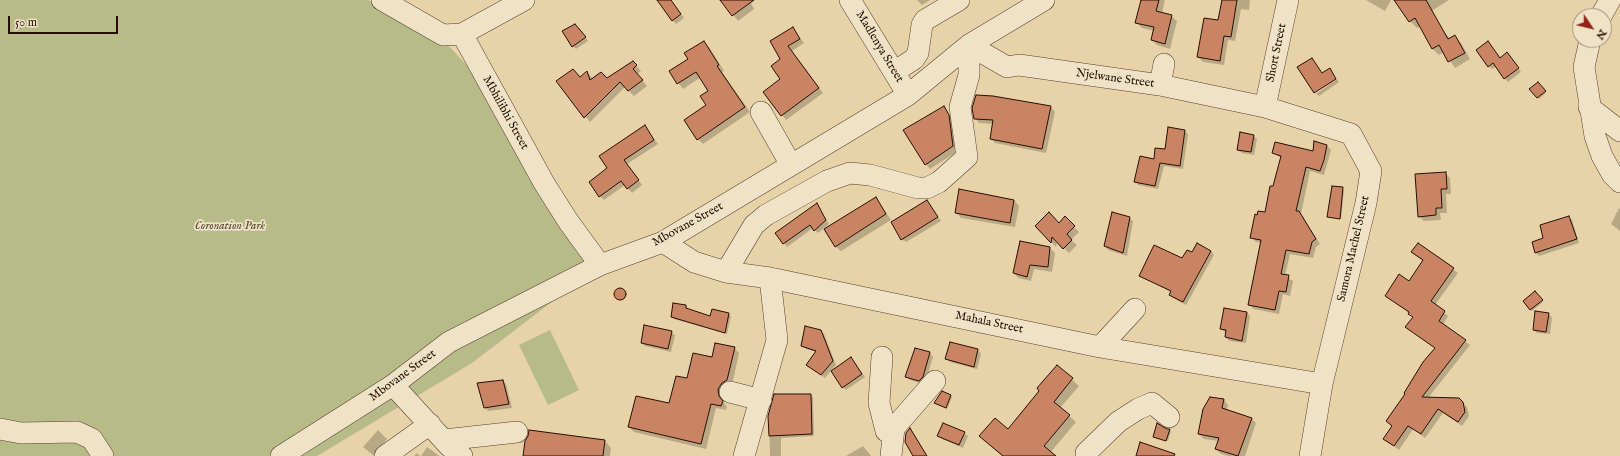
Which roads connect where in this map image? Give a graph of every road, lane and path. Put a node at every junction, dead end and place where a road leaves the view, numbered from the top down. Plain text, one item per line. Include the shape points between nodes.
1 (382, 0) edge
2 (524, 0) edge
3 (850, 0) edge
4 (959, 0) edge
5 (1044, 0) edge
6 (1288, 0) edge
7 (462, 34) junction
8 (969, 45) junction
9 (1588, 48) edge
10 (1164, 64) dead end
11 (894, 72) junction
12 (1160, 85) junction
13 (908, 95) junction
14 (1265, 107) junction
15 (1589, 107) junction
16 (761, 112) dead end
17 (1620, 131) edge
18 (791, 165) junction
19 (1620, 182) edge
20 (662, 242) junction
21 (600, 265) junction
22 (726, 272) junction
23 (770, 278) junction
24 (1135, 308) dead end
25 (1100, 347) junction
26 (882, 357) dead end
27 (935, 381) dead end
28 (1322, 384) junction
29 (394, 385) junction
30 (730, 392) dead end
31 (761, 400) junction
32 (1168, 417) dead end
33 (430, 424) junction
34 (0, 430) edge
35 (886, 430) dead end
36 (517, 432) dead end
37 (444, 440) junction
38 (1086, 453) dead end
39 (103, 456) edge
40 (281, 456) edge
41 (385, 456) edge
42 (462, 456) edge
43 (744, 456) edge
44 (891, 456) edge
45 (1310, 456) edge

1 - 7 street via 443,35
2 - 7 street
3 - 11 street, Madlenya Street
4 - 11 street via 925,20 918,53 914,59
5 - 8 street, Mbovane Street
6 - 14 street, Short Street
7 - 21 street, Mbhilibhi Street via 544,183
8 - 12 street, Njelwane Street via 1007,67 1019,65
8 - 13 street, Mbovane Street
8 - 22 street via 969,74 960,107 967,157 939,182 927,188 850,173 827,181 766,215 754,225
9 - 15 street via 1584,67
10 - 12 street
11 - 13 street, Madlenya Street
12 - 14 street, Njelwane Street
13 - 18 street, Mbovane Street
14 - 28 street, Samora Machel Street via 1351,134 1371,171 1366,203
15 - 17 street
15 - 19 street via 1602,156 1612,174
16 - 18 street
18 - 20 street, Mbovane Street
20 - 21 street, Mbovane Street
20 - 22 street, Mahala Street via 694,262
21 - 29 street, Mbovane Street via 449,342
22 - 23 street, Mahala Street
23 - 25 street, Mahala Street
23 - 31 street via 777,340
24 - 25 street
25 - 28 street, Mahala Street
26 - 35 street via 879,404
27 - 44 street via 894,428
28 - 45 street, Samora Machel Street
29 - 33 street
29 - 40 street, Mbovane Street
30 - 31 street
31 - 43 street
32 - 38 street via 1152,403 1138,409 1118,422
33 - 37 street
33 - 41 street
34 - 39 street via 21,433 77,432 92,439
36 - 37 street
37 - 42 street

